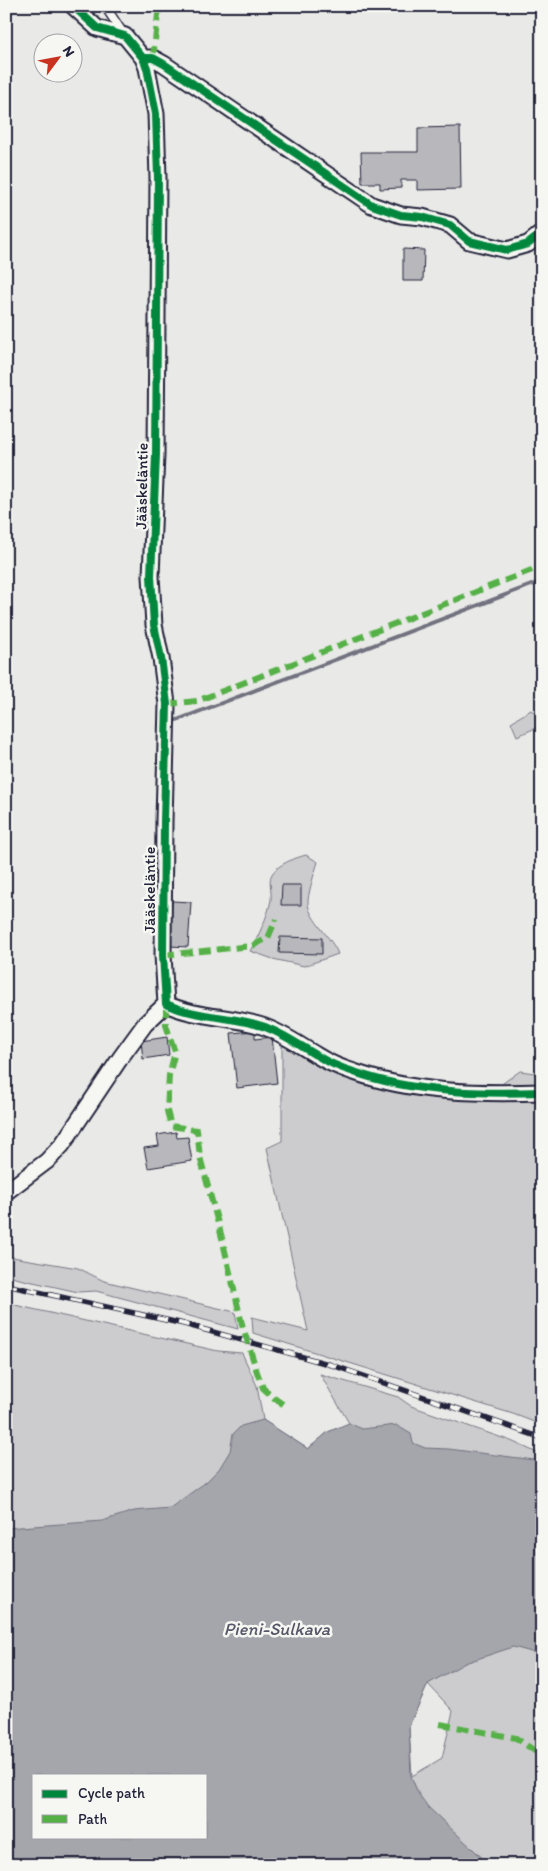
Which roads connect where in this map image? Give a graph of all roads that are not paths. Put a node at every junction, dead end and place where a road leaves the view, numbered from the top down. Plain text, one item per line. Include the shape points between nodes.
1 (73, 6) edge
2 (105, 6) edge
3 (125, 36) junction
4 (143, 58) junction
5 (542, 234) edge
6 (166, 1004) junction
7 (542, 1092) edge
8 (6, 1192) edge

1 - 3 street via 97,28
2 - 3 lane
3 - 4 street, Jääskeläntie
4 - 5 street via 153,58 164,64 372,205 450,225 469,241 507,250 528,244
4 - 6 street, Jääskeläntie via 156,114 158,178 156,455 151,576 154,625 167,704 163,955
6 - 7 street via 183,1012 263,1026 354,1072 408,1086 489,1094
6 - 8 street via 121,1056 62,1145 47,1161

